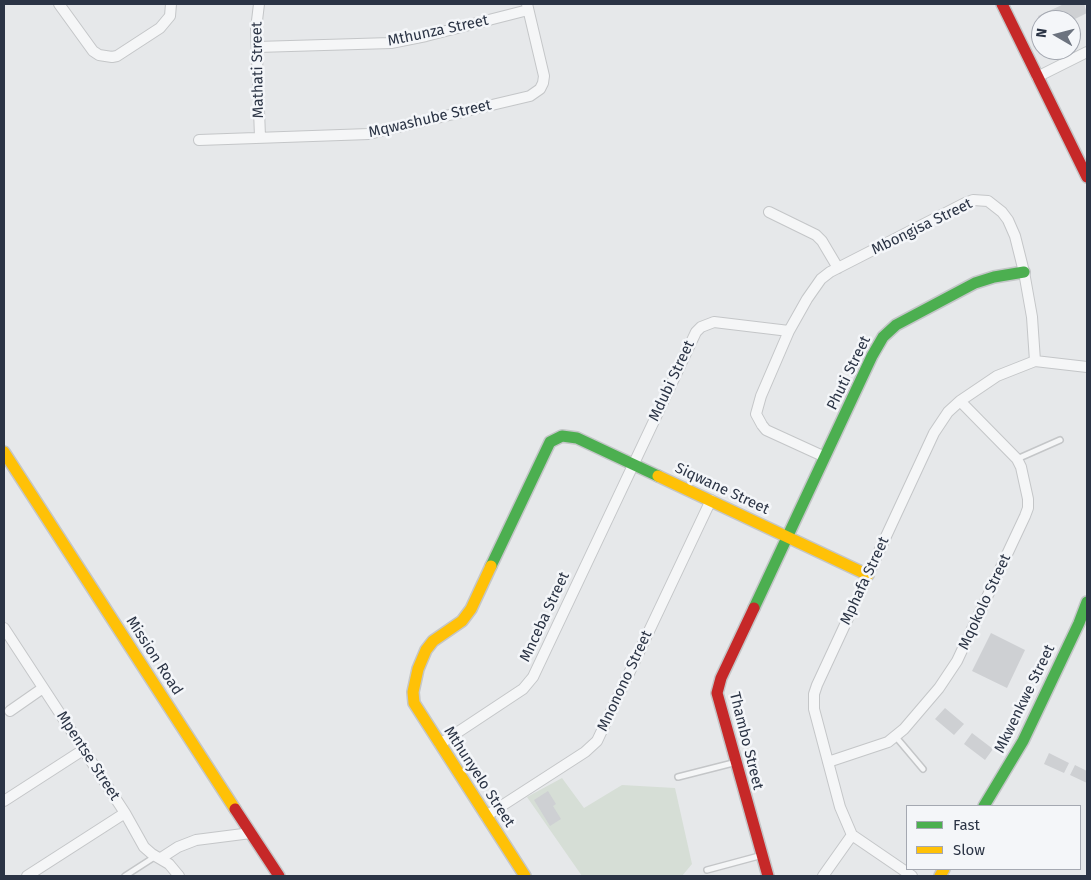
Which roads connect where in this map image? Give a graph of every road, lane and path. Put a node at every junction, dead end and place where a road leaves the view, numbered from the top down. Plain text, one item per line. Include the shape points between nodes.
1 (59, 4) edge
2 (171, 4) edge
3 (259, 4) edge
4 (1002, 4) edge
5 (528, 7) edge
6 (257, 47) junction
7 (1087, 52) edge
8 (1037, 77) junction
9 (260, 137) junction
10 (200, 140) dead end
11 (1087, 177) edge
12 (769, 212) dead end
13 (838, 268) junction
14 (1024, 272) junction
15 (790, 331) junction
16 (1035, 361) junction
17 (1087, 366) edge
18 (960, 401) junction
19 (1060, 440) dead end
20 (4, 452) edge
21 (825, 457) junction
22 (1017, 459) junction
23 (633, 465) junction
24 (711, 500) junction
25 (788, 537) junction
26 (868, 575) junction
27 (1087, 602) edge
28 (1083, 624) edge
29 (4, 628) edge
30 (43, 688) junction
31 (413, 692) joint
32 (10, 711) dead end
33 (896, 737) junction
34 (440, 744) junction
35 (83, 750) junction
36 (735, 762) junction
37 (828, 762) junction
38 (923, 769) dead end
39 (678, 777) dead end
40 (6, 796) edge
41 (985, 805) edge
42 (125, 813) junction
43 (486, 816) junction
44 (251, 833) junction
45 (852, 834) junction
46 (762, 856) junction
47 (158, 857) junction
48 (706, 870) dead end
49 (28, 876) edge
50 (125, 876) edge
51 (178, 876) edge
52 (279, 876) edge
53 (525, 876) edge
54 (768, 876) edge
55 (823, 876) edge
56 (912, 876) edge

1 - 2 street via 93,51 112,57 160,28 170,16
3 - 6 street, Mathati Street
4 - 8 street
5 - 6 street, Mthunza Street via 426,36 391,42
5 - 9 street, Mqwashube Street via 544,76 536,94 380,133
6 - 9 street, Mathati Street
7 - 8 street
8 - 11 street
9 - 10 street, Mqwashube Street
12 - 13 street via 816,235
13 - 14 street, Mbongisa Street via 965,202 981,200 995,205 1008,220
13 - 15 street, Mbongisa Street via 814,287
14 - 16 street, Mbongisa Street
14 - 21 street, Phuti Street via 975,283 889,331 875,351
15 - 21 street, Mbongisa Street via 756,414 766,430
15 - 23 street, Mdubi Street via 720,322 701,327
16 - 17 street, Mphafa Street
16 - 18 street, Mphafa Street via 997,376
18 - 22 street, Mqokolo Street
18 - 26 street, Mphafa Street via 934,433
19 - 22 lane
20 - 44 street, Mission Road
21 - 25 street, Phuti Street
22 - 33 street, Mqokolo Street via 1028,499 1025,516 952,670
23 - 24 street, Siqwane Street
23 - 31 street, Siqwane Street via 577,438 555,438 547,448 468,615 426,650
23 - 34 street, Mnceba Street via 533,677 523,689
24 - 25 street, Siqwane Street
24 - 43 street, Mnonono Street via 597,741
25 - 26 street, Siqwane Street
25 - 36 street, Thambo Street via 718,686 718,701
26 - 37 street, Mphafa Street via 814,694 814,710
27 - 28 street, Mkwenkwe Street
28 - 41 street, Mkwenkwe Street via 1023,741
29 - 30 street, Mpentse Street
30 - 32 street
30 - 35 street, Mpentse Street
31 - 34 street, Mthunyelo Street via 418,710
33 - 37 street, Mqokolo Street via 881,746
33 - 38 lane
34 - 43 street, Mthunyelo Street
35 - 40 street
35 - 42 street, Mpentse Street
36 - 39 lane
36 - 46 street, Thambo Street
37 - 45 street, Mphafa Street via 840,807
42 - 47 street, Mpentse Street via 144,847
42 - 49 street
43 - 53 street, Mthunyelo Street
44 - 47 street via 196,840
44 - 52 street, Mission Road
45 - 55 street
45 - 56 street
46 - 48 lane
46 - 54 street, Thambo Street
47 - 50 lane
47 - 51 street, Mpentse Street

